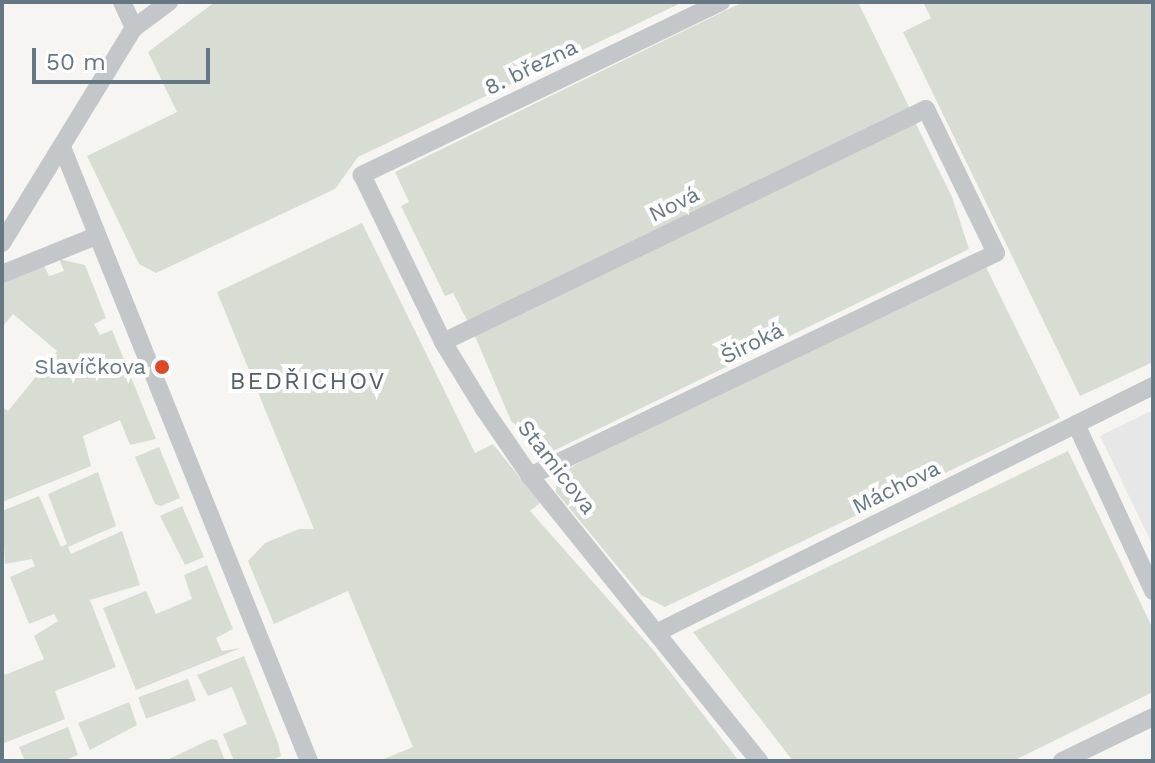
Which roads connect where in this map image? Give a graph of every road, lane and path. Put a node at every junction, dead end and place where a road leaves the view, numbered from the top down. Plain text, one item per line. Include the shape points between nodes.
1 (122, 2) edge
2 (169, 2) edge
3 (721, 2) edge
4 (134, 28) junction
5 (62, 147) junction
6 (362, 175) joint
7 (96, 236) junction
8 (2, 243) edge
9 (996, 253) joint
10 (2, 274) edge
11 (443, 342) junction
12 (1153, 386) edge
13 (1076, 424) junction
14 (530, 476) junction
15 (1153, 591) edge
16 (660, 631) junction
17 (1153, 717) edge
18 (309, 761) edge
19 (759, 761) edge
20 (1062, 761) edge

1 - 4 street
2 - 4 street
3 - 6 street, 8. března
4 - 5 street
5 - 7 street
5 - 8 street
6 - 11 street, Stamicova
7 - 10 street
7 - 18 street
9 - 11 street, Nová via 926,109
9 - 14 street, Široká
11 - 14 street, Stamicova
12 - 13 street, Máchova
13 - 15 street
13 - 16 street, Máchova
14 - 16 street, Stamicova
16 - 19 street, Stamicova
17 - 20 street

